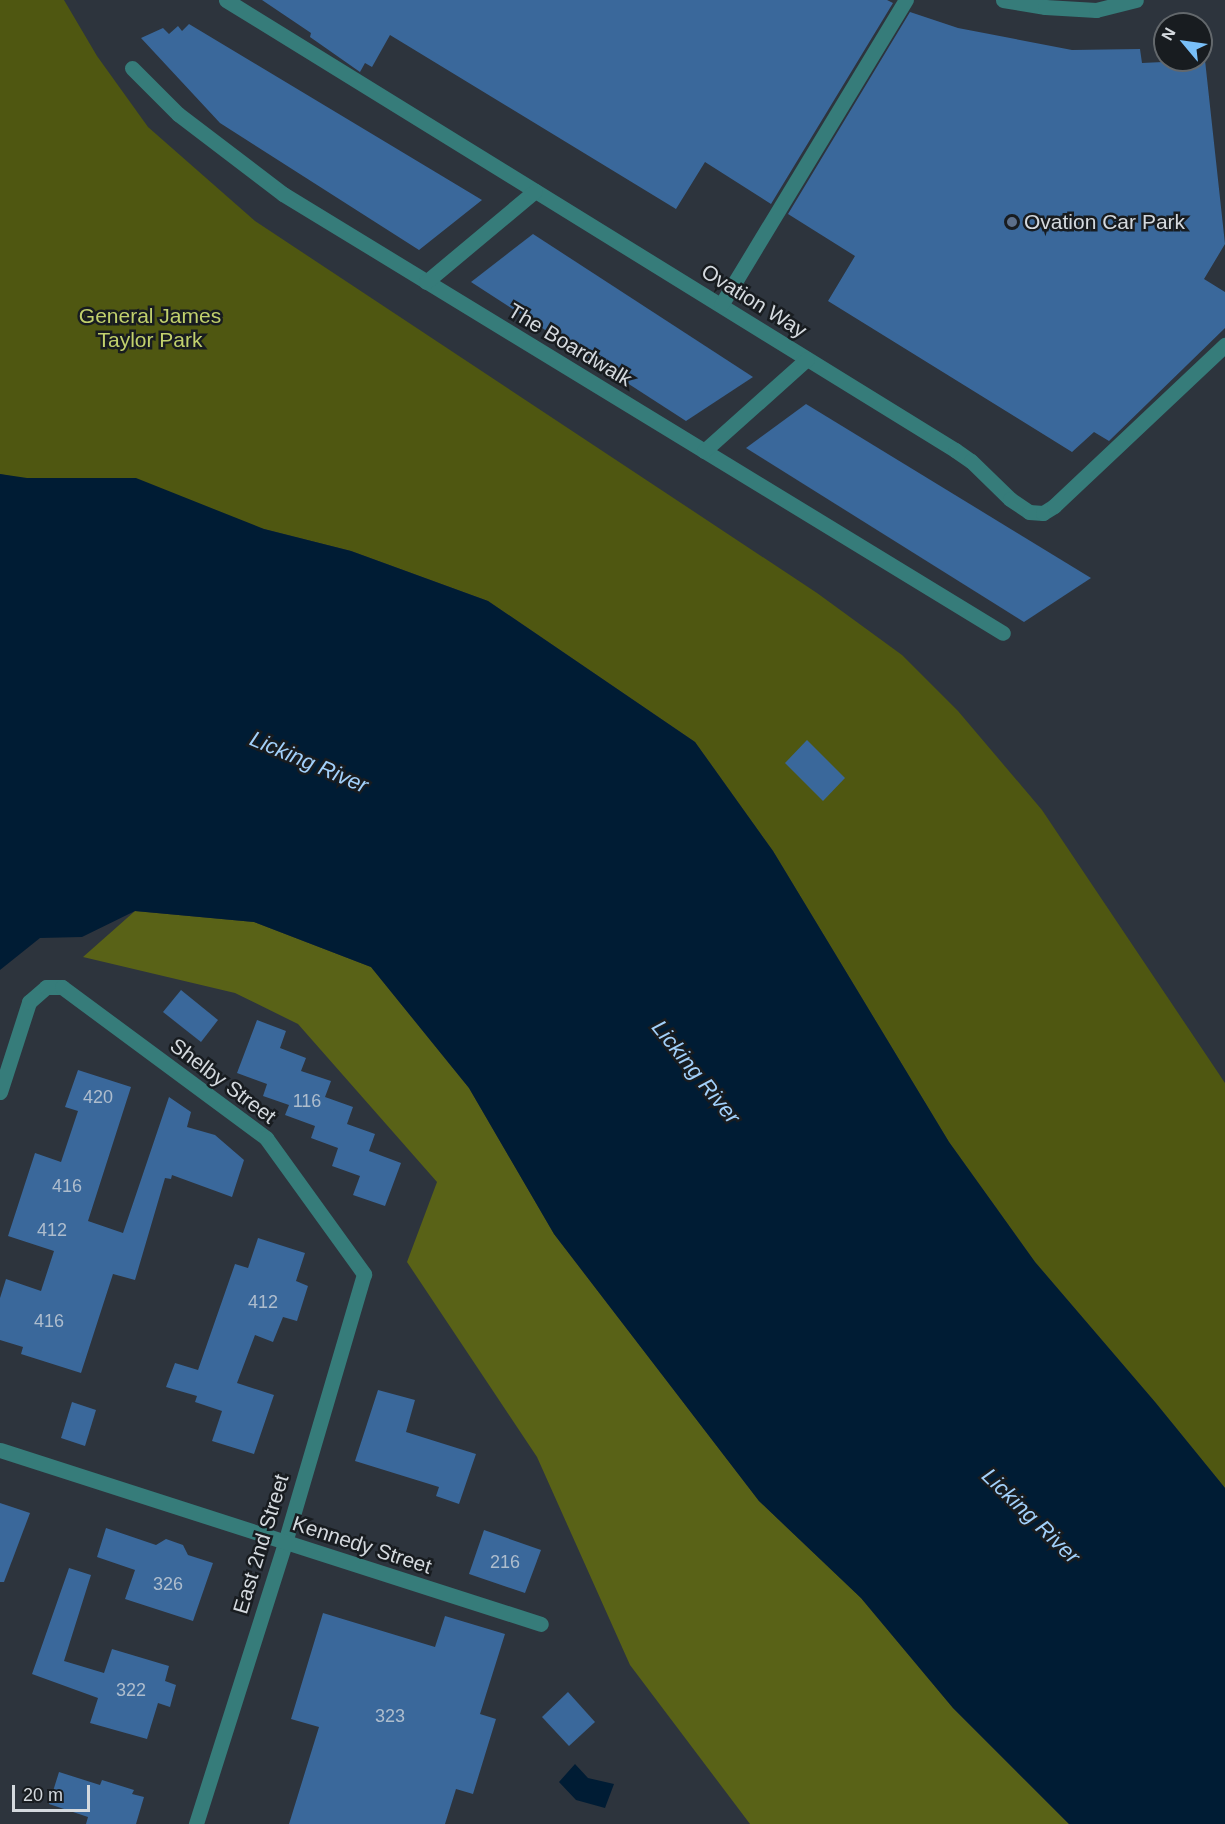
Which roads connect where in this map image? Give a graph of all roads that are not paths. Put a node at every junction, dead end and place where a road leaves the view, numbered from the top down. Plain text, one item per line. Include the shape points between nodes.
1 (226, 0) edge
2 (1003, 0) edge
3 (1136, 0) edge
4 (904, 4) edge
5 (132, 69) dead end
6 (535, 190) junction
7 (426, 282) junction
8 (721, 306) junction
9 (1225, 345) edge
10 (807, 359) junction
11 (704, 451) junction
12 (1003, 633) dead end
13 (0, 1092) edge
14 (364, 1274) joint
15 (0, 1450) edge
16 (285, 1542) junction
17 (541, 1623) dead end
18 (196, 1824) edge

1 - 6 street, Ovation Way
2 - 3 street via 1096,9
4 - 8 street
5 - 7 street, The Boardwalk via 178,114 283,194
6 - 7 street
6 - 8 street, Ovation Way
7 - 11 street, The Boardwalk
8 - 10 street, Ovation Way
9 - 10 street, Ovation Way via 1043,513 1025,509 963,456
10 - 11 street
11 - 12 street, The Boardwalk
13 - 14 street, Shelby Street via 29,1002 46,987 62,987 266,1138
14 - 16 street, East 2nd Street
15 - 16 street, Kennedy Street
16 - 17 street, Kennedy Street
16 - 18 street, East 2nd Street

